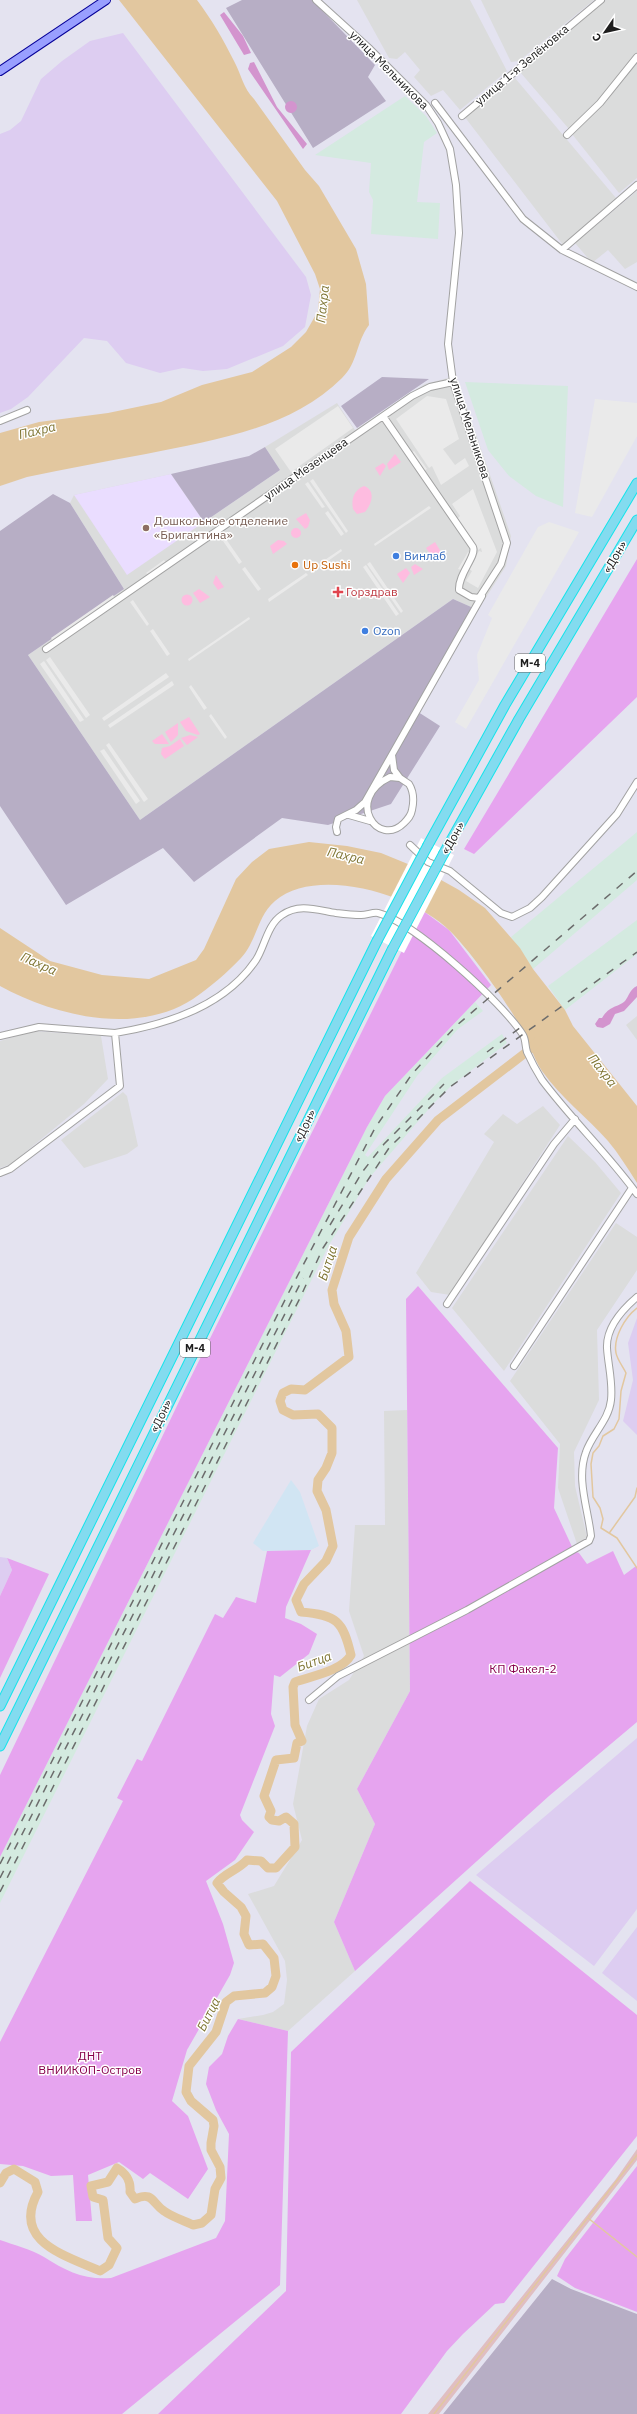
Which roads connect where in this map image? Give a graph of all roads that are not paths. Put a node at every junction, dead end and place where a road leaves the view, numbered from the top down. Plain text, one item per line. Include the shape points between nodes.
1 (106, 0) edge
2 (316, 0) edge
3 (601, 0) edge
4 (637, 57) edge
5 (0, 72) edge
6 (435, 103) dead end
7 (462, 116) dead end
8 (567, 135) dead end
9 (637, 185) edge
10 (563, 249) junction
11 (637, 287) edge
12 (453, 382) junction
13 (27, 410) dead end
14 (383, 416) junction
15 (0, 421) edge
16 (637, 483) edge
17 (637, 520) edge
18 (483, 594) junction
19 (46, 649) dead end
20 (392, 755) junction
21 (400, 778) junction
22 (637, 782) edge
23 (372, 790) junction
24 (349, 814) junction
25 (370, 821) junction
26 (337, 832) dead end
27 (410, 845) dead end
28 (115, 1033) junction
29 (0, 1036) edge
30 (574, 1119) junction
31 (0, 1173) edge
32 (632, 1188) junction
33 (637, 1194) edge
34 (637, 1296) edge
35 (447, 1304) dead end
36 (514, 1366) dead end
37 (309, 1700) dead end
38 (0, 1706) edge
39 (0, 1746) edge

1 - 5 main road
2 - 12 street, улица Мельникова via 426,105 450,149 459,232 448,344
3 - 7 street, улица 1-я Зелёновка
4 - 8 street via 600,103
6 - 10 street via 523,219
9 - 10 street
10 - 11 street
12 - 14 street, улица Мезенцева via 425,389
12 - 18 street, улица Мельникова via 506,536 504,557
13 - 15 street
14 - 18 street via 474,549 458,581 459,590 475,599
14 - 19 street, улица Мезенцева
16 - 38 highway, «Дон» / М-4, bridge via 505,705 377,942
17 - 39 highway, «Дон» / М-4, bridge via 523,713 392,950
18 - 20 street, улица Мельникова
20 - 21 street via 394,770
20 - 23 street, улица Мельникова
21 - 23 street via 390,778 378,783
21 - 25 street via 412,788 414,801 411,816 401,826 390,830 379,828
22 - 27 street via 616,814 542,897 530,908 512,917 501,913 450,871 428,862
23 - 24 street via 365,802
23 - 25 street via 366,806
24 - 25 street
24 - 26 street via 338,819
28 - 29 street via 38,1027
28 - 30 street via 147,1028 203,1005 246,972 262,950 274,921 292,909 315,908 360,915 377,913 400,921 431,944 498,1003 524,1037 527,1052 542,1079
28 - 31 street via 120,1086 86,1114 10,1169
30 - 32 street
30 - 35 street via 554,1144
32 - 33 street
32 - 36 street
34 - 37 street via 622,1311 607,1342 611,1401 582,1462 582,1489 591,1536 589,1542 467,1610 338,1676

